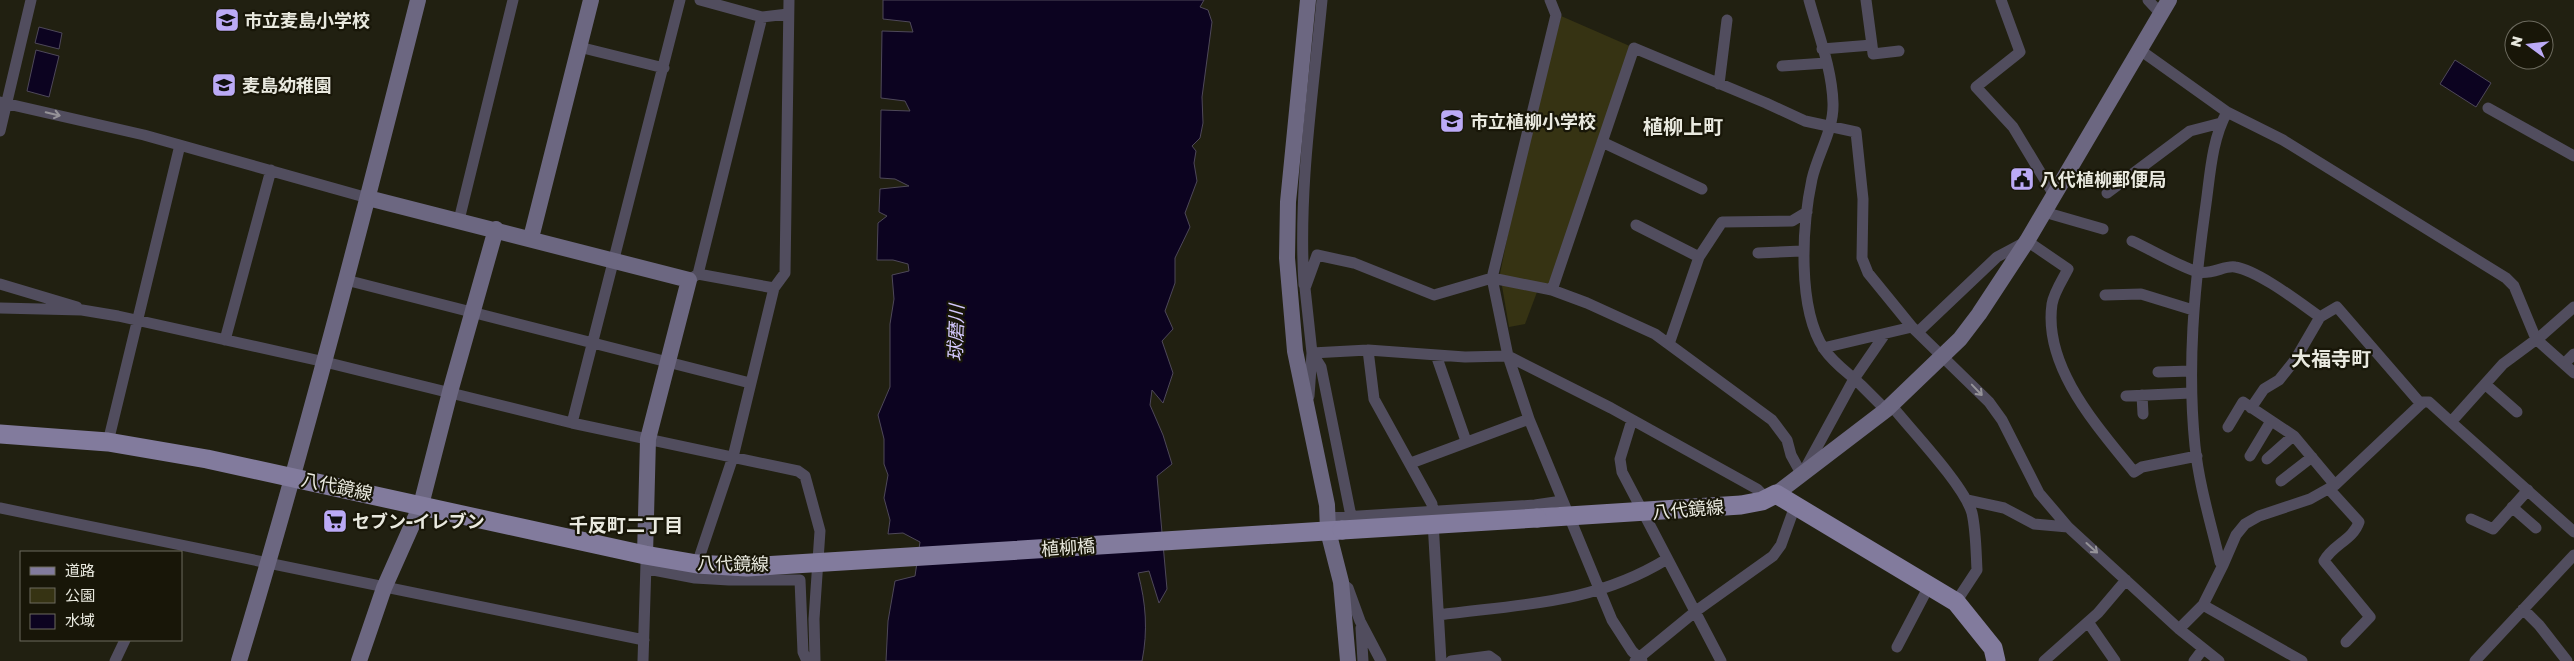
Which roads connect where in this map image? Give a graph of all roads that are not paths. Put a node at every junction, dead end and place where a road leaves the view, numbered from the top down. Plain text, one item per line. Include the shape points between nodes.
1 (31, 0) edge
2 (418, 0) edge
3 (513, 0) edge
4 (591, 0) edge
5 (680, 0) edge
6 (700, 0) edge
7 (789, 0) edge
8 (1308, 0) edge
9 (1322, 0) edge
10 (1550, 0) edge
11 (1809, 0) edge
12 (1866, 0) edge
13 (2148, 0) edge
14 (2004, 1) edge
15 (2165, 7) edge
16 (788, 14) junction
17 (762, 16) junction
18 (1727, 20) dead end
19 (1872, 45) junction
20 (579, 47) junction
21 (1822, 49) junction
22 (2140, 50) junction
23 (1899, 51) dead end
24 (1826, 63) junction
25 (1782, 66) dead end
26 (664, 68) junction
27 (1719, 84) junction
28 (3, 102) edge
29 (2488, 108) dead end
30 (2227, 112) junction
31 (2221, 123) junction
32 (1830, 128) junction
33 (0, 131) edge
34 (1602, 142) junction
35 (180, 145) junction
36 (2574, 156) edge
37 (271, 170) junction
38 (1702, 189) dead end
39 (2107, 193) dead end
40 (2054, 195) junction
41 (368, 198) junction
42 (1807, 212) junction
43 (2044, 212) junction
44 (459, 220) junction
45 (1636, 225) dead end
46 (496, 229) junction
47 (2103, 229) dead end
48 (531, 238) junction
49 (2027, 240) junction
50 (2132, 241) dead end
51 (1802, 251) junction
52 (1758, 253) dead end
53 (1699, 257) junction
54 (614, 259) junction
55 (2198, 272) junction
56 (693, 277) junction
57 (1492, 278) junction
58 (346, 280) junction
59 (0, 284) edge
60 (774, 288) junction
61 (1304, 288) junction
62 (1552, 290) junction
63 (2105, 295) dead end
64 (2574, 307) edge
65 (0, 308) edge
66 (82, 310) junction
67 (2193, 310) junction
68 (474, 312) junction
69 (2320, 317) junction
70 (138, 320) junction
71 (1915, 330) junction
72 (1885, 334) junction
73 (2536, 339) junction
74 (225, 340) junction
75 (593, 342) junction
76 (1669, 344) junction
77 (1823, 348) junction
78 (1368, 350) junction
79 (1312, 353) junction
80 (2574, 354) edge
81 (1436, 355) junction
82 (1943, 355) junction
83 (1508, 356) junction
84 (325, 362) junction
85 (668, 362) junction
86 (2564, 364) junction
87 (2191, 371) junction
88 (2158, 372) dead end
89 (2574, 372) edge
90 (1854, 379) junction
91 (750, 383) junction
92 (2485, 384) junction
93 (450, 392) junction
94 (2192, 393) junction
95 (2142, 395) junction
96 (2126, 396) dead end
97 (2421, 404) junction
98 (1888, 408) junction
99 (2251, 408) junction
100 (1308, 410) junction
101 (2517, 412) dead end
102 (2143, 414) dead end
103 (1528, 419) junction
104 (1632, 420) junction
105 (2271, 421) junction
106 (2451, 422) junction
107 (572, 423) junction
108 (2228, 427) dead end
109 (0, 434) edge
110 (2293, 436) junction
111 (648, 439) junction
112 (1466, 441) junction
113 (108, 442) junction
114 (2197, 456) junction
115 (2250, 456) dead end
116 (733, 457) junction
117 (2312, 457) junction
118 (2267, 459) dead end
119 (1411, 463) junction
120 (1802, 475) junction
121 (294, 477) junction
122 (2281, 481) dead end
123 (2332, 487) junction
124 (2528, 490) junction
125 (1769, 498) junction
126 (1967, 500) junction
127 (421, 505) junction
128 (1795, 506) junction
129 (2512, 507) junction
130 (0, 508) edge
131 (1565, 509) junction
132 (1432, 511) junction
133 (1642, 513) junction
134 (2471, 519) dead end
135 (1333, 525) junction
136 (2068, 527) junction
137 (2536, 528) dead end
138 (2574, 532) edge
139 (157, 547) edge
140 (2574, 555) edge
141 (1668, 559) junction
142 (646, 562) junction
143 (820, 562) junction
144 (269, 563) junction
145 (697, 564) junction
146 (2223, 565) junction
147 (2126, 580) junction
148 (1341, 582) junction
149 (1929, 586) junction
150 (384, 588) junction
151 (1600, 591) junction
152 (1956, 602) junction
153 (2203, 604) junction
154 (2523, 609) junction
155 (1696, 611) junction
156 (1439, 614) junction
157 (1360, 621) junction
158 (2088, 622) junction
159 (2179, 629) junction
160 (644, 640) junction
161 (125, 641) edge
162 (2346, 642) dead end
163 (1897, 647) dead end
164 (2203, 649) junction
165 (1639, 660) edge
166 (115, 661) edge
167 (239, 661) edge
168 (359, 661) edge
169 (643, 661) edge
170 (807, 661) edge
171 (815, 661) edge
172 (1348, 661) edge
173 (1364, 661) edge
174 (1381, 661) edge
175 (1441, 661) edge
176 (1451, 661) edge
177 (1496, 661) edge
178 (1721, 661) edge
179 (1996, 661) edge
180 (2044, 661) edge
181 (2116, 661) edge
182 (2194, 661) edge
183 (2219, 661) edge
184 (2302, 661) edge
185 (2475, 661) edge
186 (2567, 661) edge

1 - 28 street
2 - 41 street
3 - 44 street
4 - 20 street
5 - 26 street
6 - 17 street
7 - 16 street
8 - 100 street via 1288,202 1287,258 1295,351
9 - 61 street via 1304,169
10 - 57 street via 1556,15
11 - 21 street
12 - 19 street
13 - 15 street
14 - 40 street via 2020,52 1976,87 2013,126
15 - 22 street
16 - 17 street
16 - 60 street via 785,273
17 - 56 street
18 - 27 street
19 - 21 street
19 - 23 street via 1873,54
20 - 26 street
20 - 48 street
21 - 24 street
22 - 30 street
22 - 40 street
24 - 25 street
24 - 32 street via 1833,104
26 - 54 street
27 - 32 street via 1804,121
27 - 34 street via 1634,48
28 - 33 street
28 -> 35 street
29 - 36 street
30 - 31 street
30 - 73 street via 2283,140 2506,278 2514,286
31 - 39 street via 2190,131
31 - 55 street via 2210,177
32 - 42 street via 1816,163
32 - 71 street via 1856,132 1863,199 1862,258 1868,273
34 - 38 street
34 - 62 street
35 - 37 street
35 - 70 street
37 - 41 street
37 - 74 street
40 - 43 street
41 - 44 street
41 - 58 street
42 - 51 street
42 - 53 street via 1792,221 1722,222
43 - 47 street
43 - 49 street
44 - 46 street
45 - 53 street
46 - 48 street
46 - 68 street
48 - 54 street
49 - 71 street via 1997,257
49 - 82 street via 1979,314
49 - 114 street via 2068,269 2052,302 2052,342 2091,418 2134,472 2142,467
50 - 55 street
51 - 52 street
51 - 77 street via 1808,299
53 - 76 street
54 - 56 street
54 - 75 street
55 - 67 street
55 - 69 street via 2215,272 2233,266 2244,270 2293,297
56 - 60 street
56 - 85 street
57 - 61 street via 1434,296 1354,263 1317,255
57 - 62 street
57 - 83 street
58 - 68 street
58 - 84 street
59 - 66 street
60 - 91 street
61 - 79 street
62 - 76 street via 1654,334
63 - 67 street via 2141,294
64 - 73 street
65 - 66 street
66 - 70 street
67 - 87 street
68 - 75 street
68 - 93 street
69 - 97 street via 2337,307
69 - 99 street via 2295,360 2279,380 2264,389
70 - 74 street
70 - 113 street
71 - 72 street
71 - 82 street
72 - 77 street
72 - 90 street
73 - 86 street
73 - 92 street via 2503,364
74 - 84 street
75 - 85 street
75 - 107 street
76 - 120 street via 1772,420 1787,440
77 - 90 street via 1836,365
78 - 79 street
78 - 81 street
78 - 119 street via 1374,399
79 - 100 street
79 - 135 street via 1321,367
80 - 86 street
81 - 83 street
81 - 112 street
82 - 98 street
82 -> 136 street via 1989,402 2002,420 2039,493
83 - 103 street
83 - 104 street
84 - 93 street
84 - 121 street
85 - 91 street
85 - 111 street
86 - 89 street
87 - 88 street
87 - 94 street
90 - 98 street
90 - 120 street
91 - 116 street
92 - 101 street
92 - 106 street
93 - 107 street
93 - 127 street
94 - 95 street
94 - 114 street
95 - 96 street
95 - 102 street
97 - 106 street via 2429,402
97 - 123 street
98 - 120 street
98 - 126 street
99 - 105 street
99 - 108 street via 2243,402
100 - 135 street
103 - 112 street
103 - 131 street
104 - 125 street
104 - 133 street via 1620,465
105 - 110 street
105 - 115 street
106 - 124 street
107 - 111 street
109 - 113 main road, 八代鏡線
110 - 117 street
110 - 118 street
111 - 116 street
111 - 142 street
112 - 119 street
113 - 121 main road, 八代鏡線
114 - 146 street
116 - 143 street via 798,471 805,476 820,531
116 - 145 street
117 - 122 street
117 - 123 street
119 - 132 street via 1432,504
120 - 125 street
121 - 127 main road, 八代鏡線
121 - 144 street
123 - 146 street via 2245,524 2236,535
123 - 162 street via 2359,522 2356,530 2324,561 2370,617
124 - 129 street
124 - 138 street
125 - 128 main road
125 - 133 main road, 八代鏡線 via 1741,505
126 - 136 street via 2004,508 2034,524
126 - 152 street via 1972,513 1977,570
127 - 142 main road, 八代鏡線
127 - 150 street
128 - 149 main road
128 - 155 street via 1781,545 1773,556
129 - 134 street via 2493,529
129 - 137 street
130 - 139 street
131 - 132 street via 1535,505
131 - 133 main road, 八代鏡線
131 - 135 main road, 八代鏡線, bridge via 1537,518
131 - 151 street
132 - 135 street
132 - 156 street
133 - 141 street
135 - 143 main road, 植柳橋
135 - 148 street
136 -> 147 street
139 - 144 street
140 - 154 street
141 - 151 street via 1640,576
141 - 155 street
142 - 145 main road, 八代鏡線
142 - 160 street
142 - 170 street via 695,578 800,580 803,652
143 - 145 main road, 八代鏡線 via 747,567
143 - 171 street via 814,618
144 - 150 street
144 - 167 street
146 - 153 street
147 - 158 street
147 - 159 street
148 - 157 street via 1348,588
148 - 172 street
149 - 152 main road
149 - 163 street
150 - 160 street
150 - 168 street
151 - 156 street via 1577,597
151 - 165 street via 1612,620
152 - 179 main road via 1993,648
153 - 159 street
153 - 184 street
154 - 185 street
154 - 186 street
155 - 165 street
155 - 178 street
156 - 175 street
157 - 173 street
157 - 174 street
158 - 180 street
158 - 181 street
159 - 164 street
160 - 169 street
161 - 166 street
164 - 182 street
164 - 183 street
176 - 177 street via 1489,656

